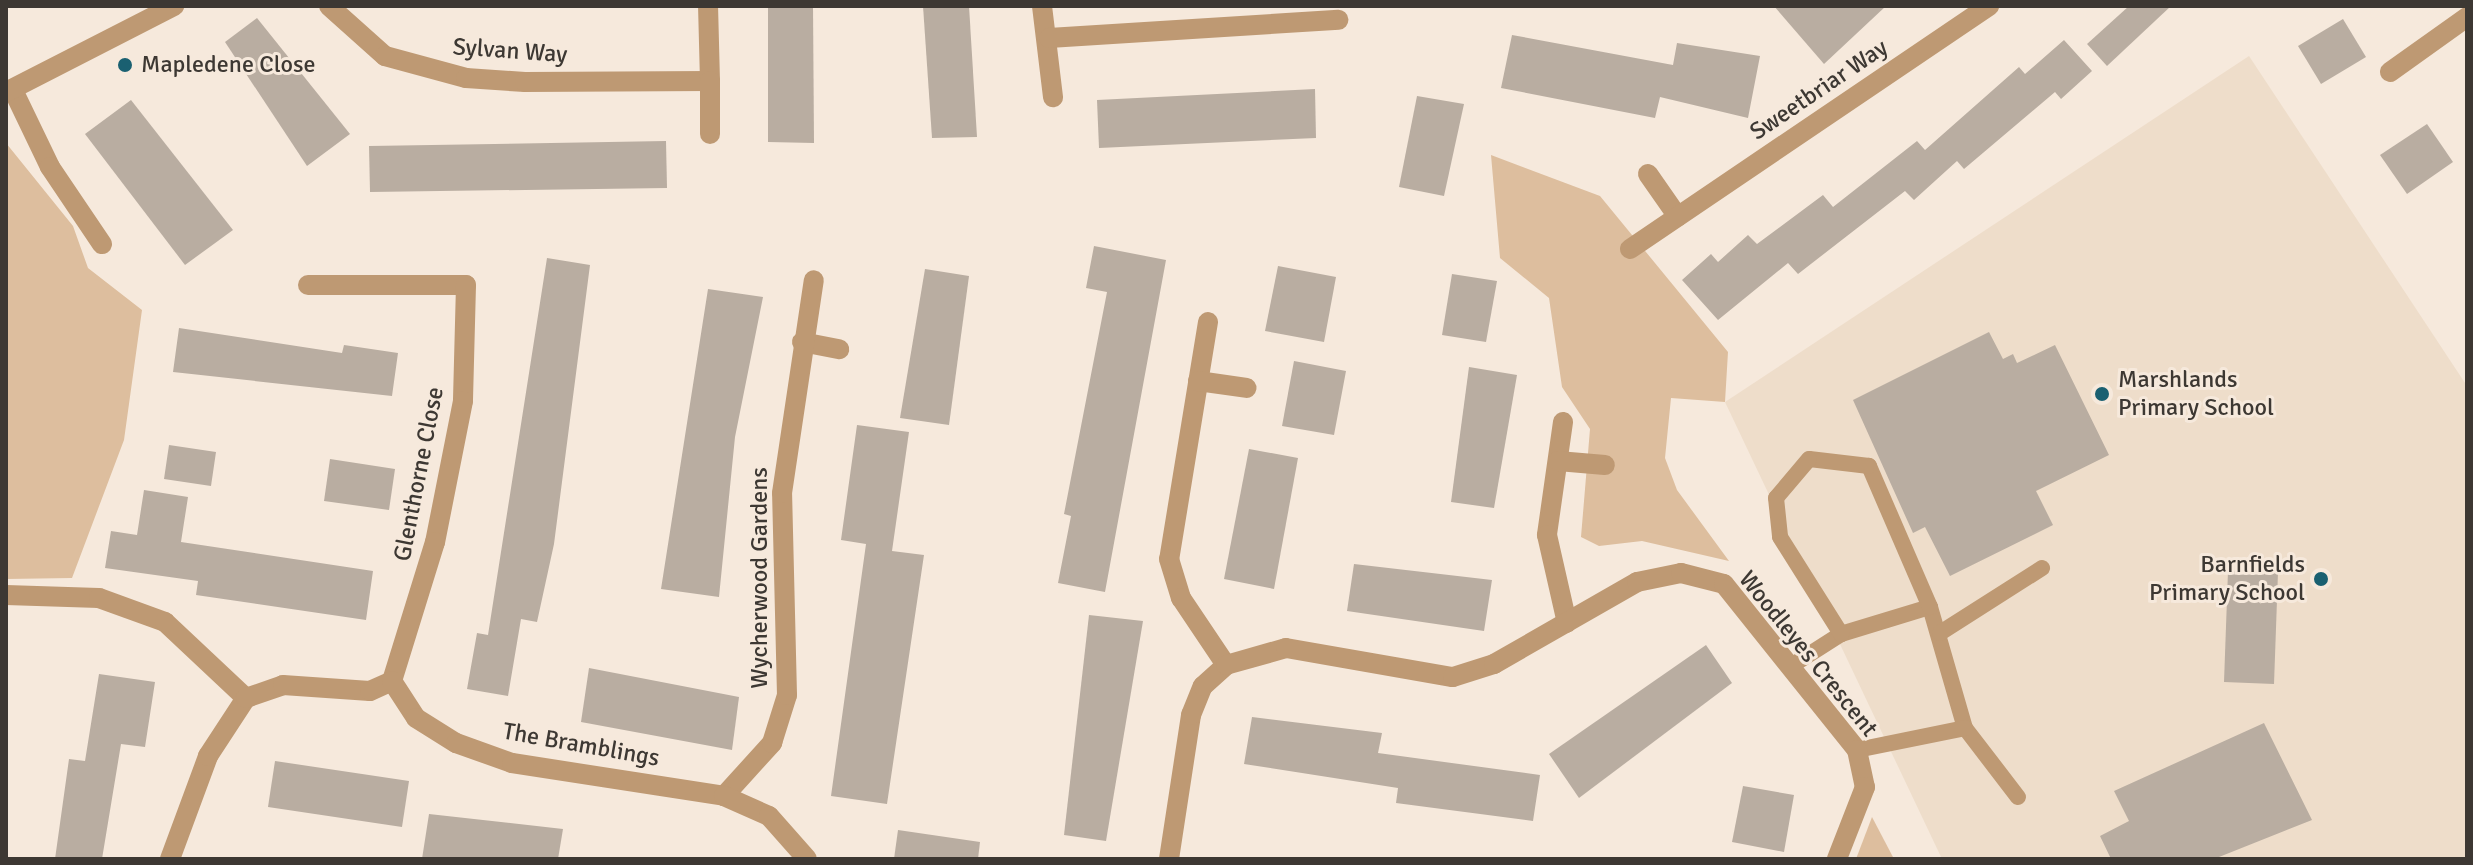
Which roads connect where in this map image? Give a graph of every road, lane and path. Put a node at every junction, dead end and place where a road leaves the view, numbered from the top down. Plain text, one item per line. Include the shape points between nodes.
1 (174, 6) edge
2 (329, 6) edge
3 (708, 6) edge
4 (1042, 6) edge
5 (1989, 6) edge
6 (2467, 17) edge
7 (1338, 20) dead end
8 (1049, 38) junction
9 (2390, 72) dead end
10 (710, 81) junction
11 (10, 91) edge
12 (1053, 97) dead end
13 (710, 134) dead end
14 (1648, 174) dead end
15 (1678, 217) junction
16 (102, 244) dead end
17 (1630, 249) dead end
18 (814, 280) dead end
19 (308, 285) dead end
20 (1208, 322) dead end
21 (802, 342) junction
22 (839, 349) dead end
23 (1198, 381) junction
24 (1247, 388) dead end
25 (1563, 422) dead end
26 (1558, 461) junction
27 (1605, 465) dead end
28 (2042, 568) dead end
29 (6, 595) edge
30 (1930, 607) junction
31 (1567, 623) junction
32 (1940, 633) junction
33 (1841, 634) junction
34 (1226, 665) junction
35 (1791, 666) junction
36 (392, 681) junction
37 (246, 698) junction
38 (1965, 728) junction
39 (1857, 750) junction
40 (724, 796) junction
41 (2018, 797) dead end
42 (170, 859) edge
43 (807, 859) edge
44 (1169, 859) edge
45 (1837, 859) edge

1 - 11 street
2 - 10 street, Sylvan Way via 385,56 420,69 525,82
3 - 10 street
4 - 8 street
5 - 15 street, Sweetbriar Way
6 - 9 street
7 - 8 street
8 - 12 street
10 - 13 street
11 - 16 street via 50,167
14 - 15 street
15 - 17 street, Sweetbriar Way
18 - 21 street, Wycherwood Gardens
19 - 36 street, Glenthorne Close via 466,285 463,401 432,557
20 - 23 street
21 - 22 street
21 - 40 street, Wycherwood Gardens via 782,493 787,695 772,743
23 - 24 street
23 - 34 street via 1169,559 1181,598
25 - 26 street
26 - 27 street
26 - 31 street via 1547,535
28 - 32 lane
29 - 37 street via 99,598 165,622
30 - 32 lane
30 - 33 lane
30 - 33 lane via 1869,466 1809,459 1776,498 1780,537
31 - 34 street, Woodleyes Crescent via 1494,664 1453,677 1286,648
31 - 35 street, Woodleyes Crescent via 1637,582 1681,573 1724,584
32 - 38 lane
33 - 35 lane
34 - 44 street via 1203,686 1191,715
35 - 39 street, Woodleyes Crescent
36 - 37 street via 370,691 283,685
36 - 40 street, The Bramblings via 416,718 512,763
37 - 42 street via 208,756
38 - 39 lane
38 - 41 lane
39 - 45 street, Woodleyes Crescent via 1865,787
40 - 43 street, The Bramblings via 769,816

